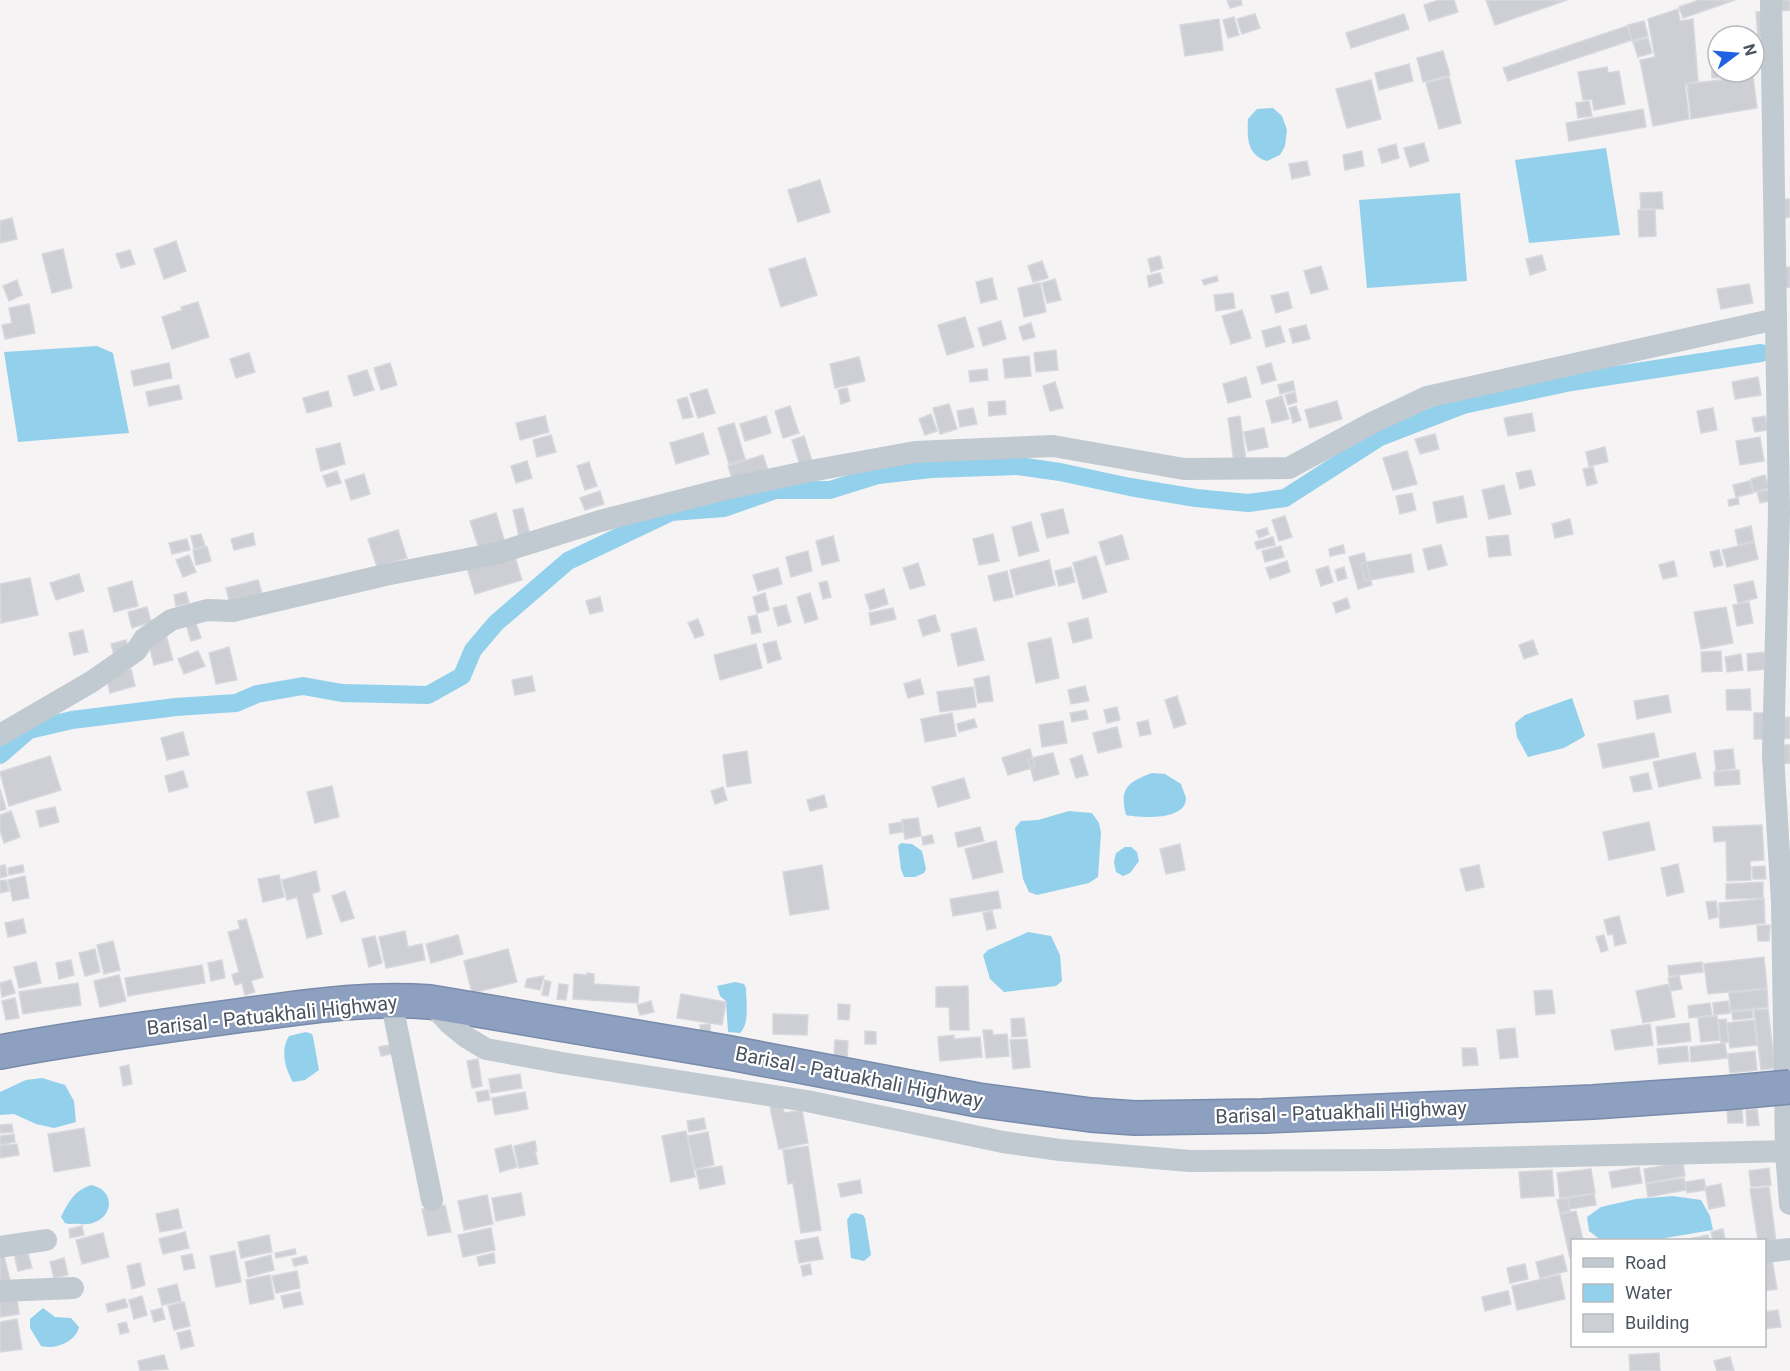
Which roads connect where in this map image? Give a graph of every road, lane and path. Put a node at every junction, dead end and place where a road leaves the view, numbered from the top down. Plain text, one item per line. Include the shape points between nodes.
1 (1771, 0) edge
2 (1776, 319) junction
3 (0, 735) edge
4 (391, 1000) junction
5 (430, 1002) junction
6 (0, 1052) edge
7 (1788, 1078) edge
8 (1786, 1151) junction
9 (432, 1200) dead end
10 (1790, 1204) edge
11 (46, 1240) dead end
12 (0, 1247) edge
13 (1790, 1249) edge
14 (1766, 1252) edge
15 (74, 1288) dead end
16 (0, 1291) edge

1 - 2 street
2 - 3 street via 1427,397 1289,468 1184,469 1053,446 915,452 721,490 600,521 498,553 374,577 233,611 207,610 171,620 144,639 136,651 91,682
2 - 7 street via 1779,512 1773,755
4 - 5 highway, Barisal - Patuakhali Highway
4 - 6 highway, Barisal - Patuakhali Highway via 172,1024
4 - 9 street
5 - 7 highway, Barisal - Patuakhali Highway, bridge via 978,1100 1135,1118 1593,1102 1724,1093
5 - 8 street via 450,1024 486,1049 807,1101 1003,1142 1080,1152 1190,1161
7 - 8 street
8 - 10 street
11 - 12 street
13 - 14 street
15 - 16 street

